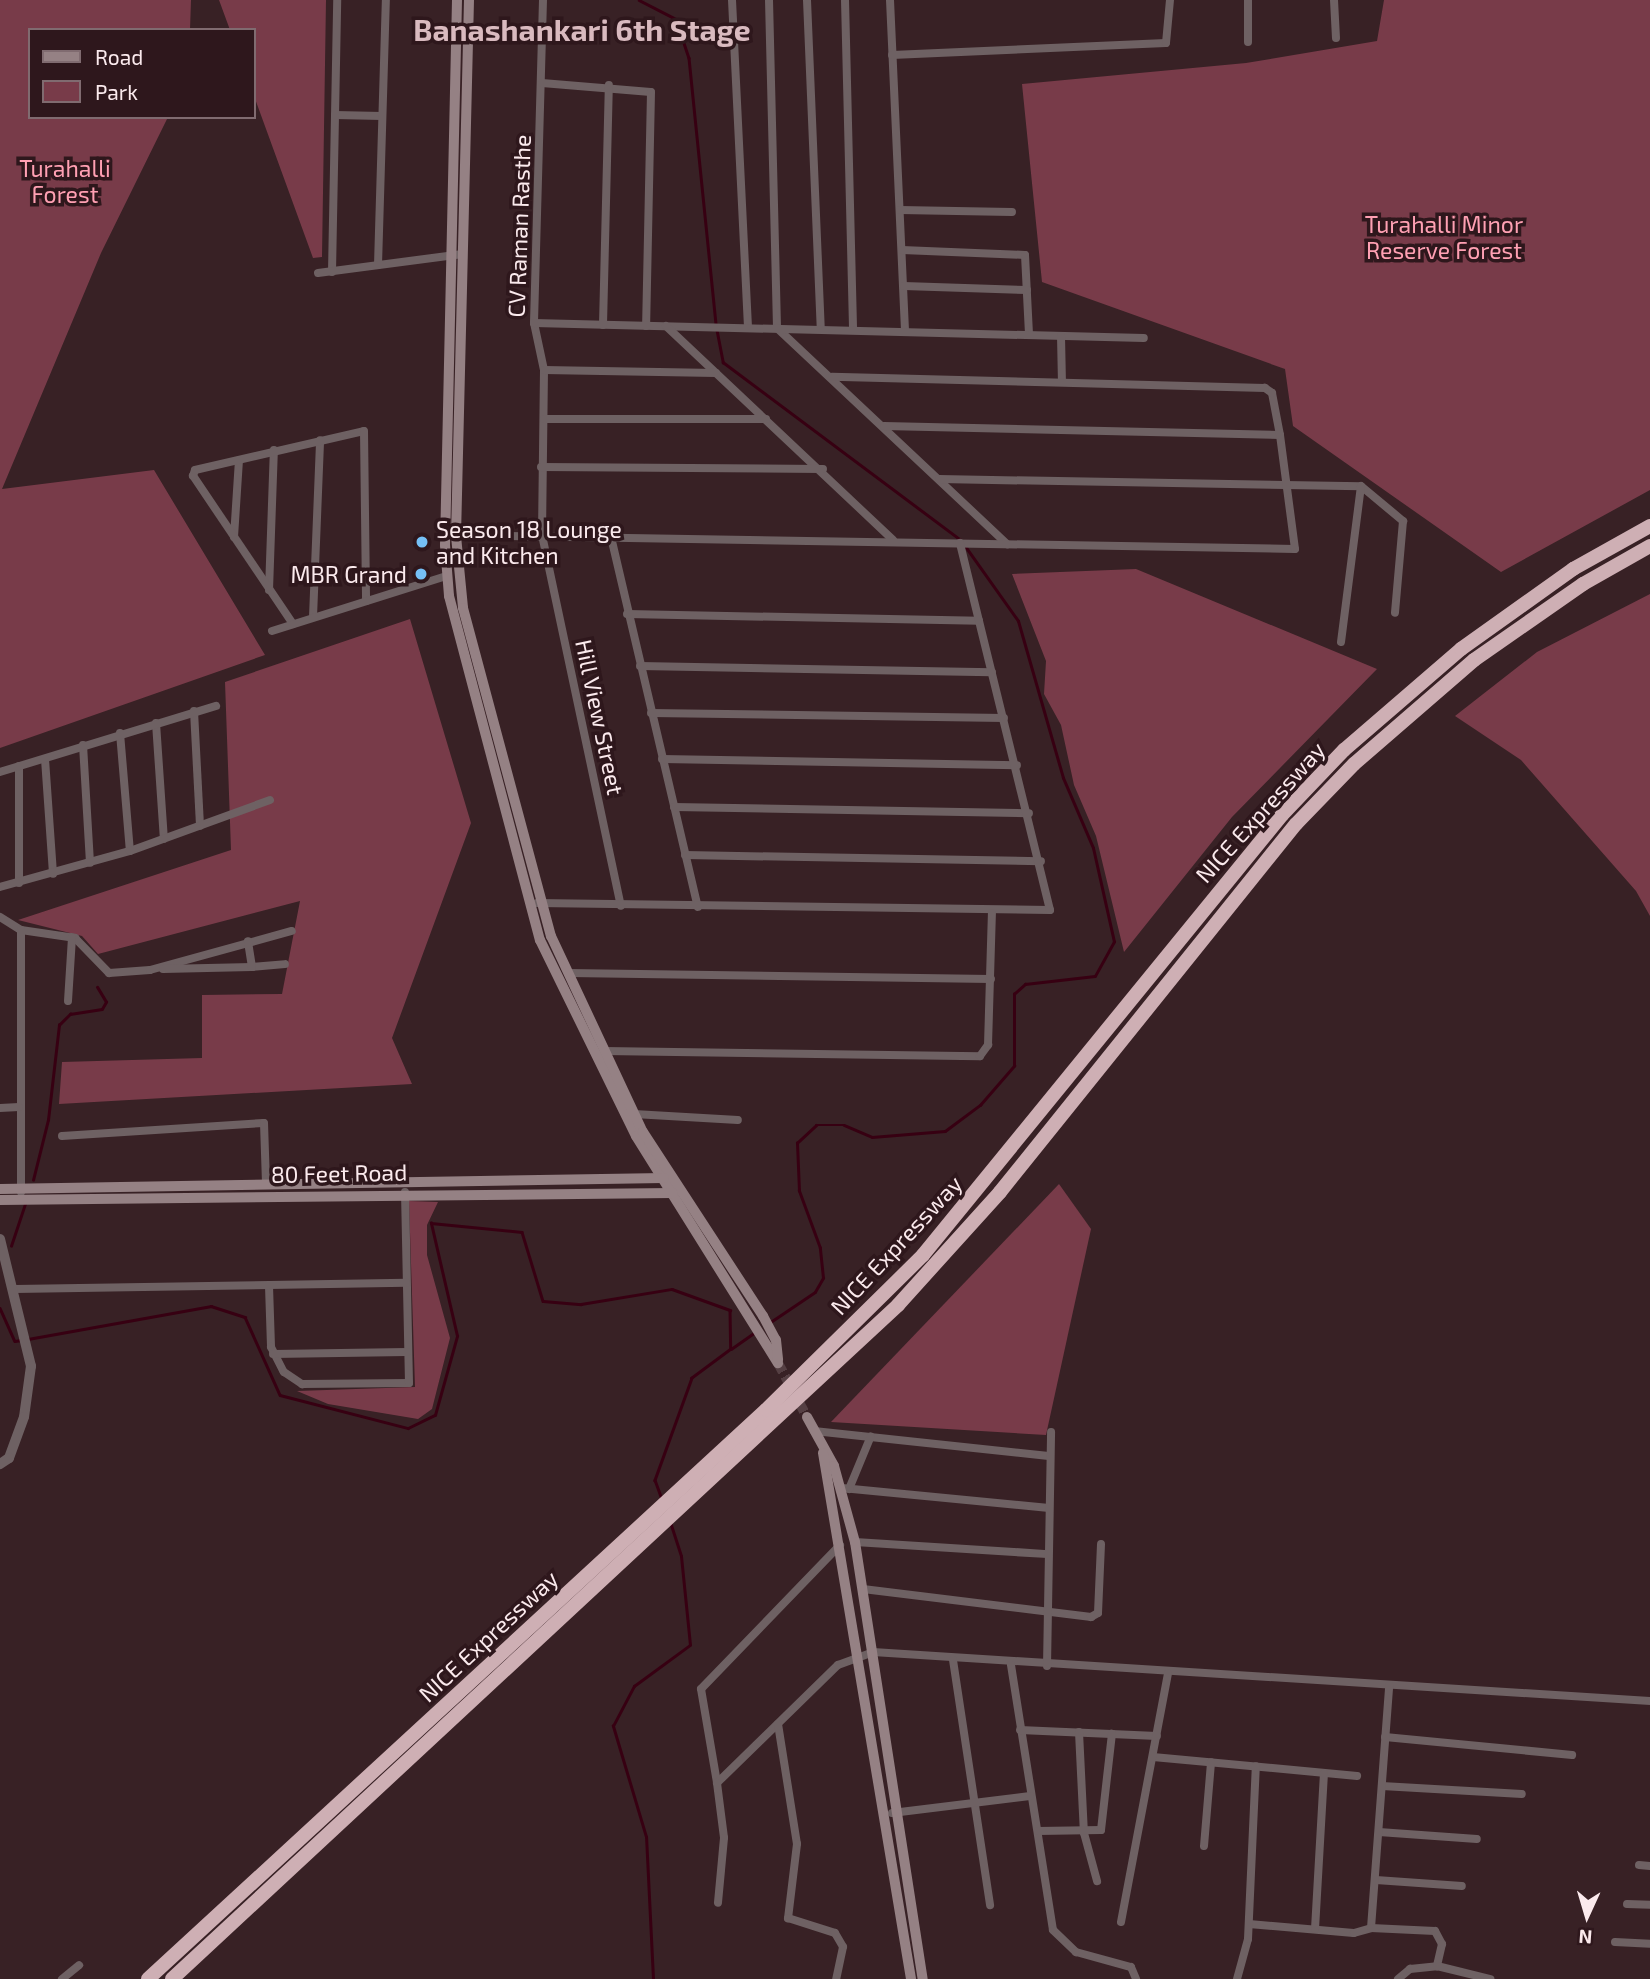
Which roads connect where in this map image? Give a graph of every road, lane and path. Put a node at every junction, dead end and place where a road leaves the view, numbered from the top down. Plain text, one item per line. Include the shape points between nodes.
1 (337, 0) edge
2 (386, 0) edge
3 (457, 0) edge
4 (469, 0) edge
5 (543, 0) edge
6 (732, 0) edge
7 (769, 0) edge
8 (807, 0) edge
9 (845, 0) edge
10 (890, 0) edge
11 (1170, 0) edge
12 (1248, 0) edge
13 (1334, 0) edge
14 (1336, 38) dead end
15 (1248, 42) dead end
16 (892, 55) junction
17 (542, 83) junction
18 (609, 85) junction
19 (335, 115) junction
20 (382, 116) junction
21 (900, 210) junction
22 (1012, 212) dead end
23 (902, 250) junction
24 (451, 254) junction
25 (463, 254) junction
26 (378, 265) junction
27 (332, 272) junction
28 (318, 274) dead end
29 (904, 286) junction
30 (1027, 290) junction
31 (534, 323) junction
32 (603, 325) junction
33 (646, 326) junction
34 (666, 326) junction
35 (748, 326) junction
36 (777, 327) junction
37 (821, 329) junction
38 (853, 329) junction
39 (905, 331) junction
40 (1028, 334) junction
41 (1061, 336) junction
42 (1144, 338) dead end
43 (544, 370) junction
44 (716, 373) junction
45 (832, 377) junction
46 (1062, 382) junction
47 (544, 419) junction
48 (766, 419) junction
49 (884, 426) junction
50 (1280, 435) junction
51 (320, 440) junction
52 (274, 450) junction
53 (239, 460) junction
54 (541, 467) junction
55 (823, 468) junction
56 (939, 478) junction
57 (1287, 482) junction
58 (1361, 486) junction
59 (1650, 526) edge
60 (542, 535) junction
61 (451, 536) junction
62 (611, 537) junction
63 (234, 538) junction
64 (893, 540) junction
65 (960, 543) junction
66 (1007, 544) junction
67 (1650, 547) edge
68 (446, 576) junction
69 (269, 590) junction
70 (366, 601) junction
71 (1395, 612) dead end
72 (627, 614) junction
73 (313, 617) junction
74 (979, 621) junction
75 (293, 624) junction
76 (272, 631) dead end
77 (1341, 642) dead end
78 (640, 666) junction
79 (992, 672) junction
80 (216, 706) dead end
81 (194, 711) junction
82 (651, 713) junction
83 (1004, 718) junction
84 (156, 723) junction
85 (120, 733) junction
86 (83, 745) junction
87 (45, 758) junction
88 (662, 759) junction
89 (1017, 765) junction
90 (19, 766) junction
91 (0, 772) edge
92 (270, 800) dead end
93 (674, 807) junction
94 (1029, 813) junction
95 (200, 826) junction
96 (164, 839) junction
97 (130, 851) junction
98 (685, 855) junction
99 (1041, 861) junction
100 (90, 863) junction
101 (53, 874) junction
102 (19, 883) junction
103 (0, 887) edge
104 (535, 903) junction
105 (621, 906) junction
106 (698, 907) junction
107 (992, 912) junction
108 (0, 916) edge
109 (21, 929) junction
110 (292, 931) dead end
111 (72, 937) junction
112 (248, 941) junction
113 (285, 964) dead end
114 (252, 967) junction
115 (149, 970) junction
116 (569, 973) junction
117 (990, 979) junction
118 (68, 1001) dead end
119 (604, 1051) junction
120 (19, 1107) junction
121 (0, 1108) edge
122 (634, 1114) junction
123 (738, 1120) dead end
124 (62, 1136) dead end
125 (665, 1178) junction
126 (266, 1184) junction
127 (0, 1189) edge
128 (405, 1192) junction
129 (675, 1193) junction
130 (21, 1194) junction
131 (0, 1200) edge
132 (0, 1239) edge
133 (406, 1283) junction
134 (269, 1286) junction
135 (15, 1289) junction
136 (407, 1352) junction
137 (273, 1354) junction
138 (807, 1418) tunnel mouth
139 (814, 1431) junction
140 (1051, 1432) dead end
141 (871, 1436) junction
142 (823, 1453) junction
143 (1049, 1456) junction
144 (0, 1464) edge
145 (846, 1489) junction
146 (1049, 1508) junction
147 (855, 1542) junction
148 (842, 1543) junction
149 (1101, 1544) dead end
150 (1048, 1554) junction
151 (863, 1590) junction
152 (1046, 1614) junction
153 (873, 1652) junction
154 (859, 1657) junction
155 (953, 1660) junction
156 (1011, 1665) junction
157 (1047, 1666) junction
158 (1168, 1673) junction
159 (1389, 1686) junction
160 (1650, 1701) edge
161 (778, 1724) junction
162 (1020, 1730) junction
163 (1079, 1732) junction
164 (1112, 1734) junction
165 (1157, 1736) junction
166 (1385, 1737) junction
167 (1572, 1755) dead end
168 (1153, 1757) junction
169 (1211, 1762) junction
170 (1256, 1766) junction
171 (1324, 1773) junction
172 (1357, 1776) dead end
173 (718, 1783) junction
174 (1382, 1786) junction
175 (1522, 1794) dead end
176 (1030, 1796) junction
177 (977, 1804) junction
178 (891, 1813) junction
179 (1038, 1831) junction
180 (1379, 1832) junction
181 (1084, 1833) junction
182 (1477, 1839) dead end
183 (1204, 1846) dead end
184 (1639, 1865) dead end
185 (1650, 1866) edge
186 (1376, 1880) junction
187 (1097, 1881) dead end
188 (1462, 1886) dead end
189 (718, 1903) dead end
190 (1627, 1904) dead end
191 (990, 1905) dead end
192 (1650, 1905) edge
193 (1121, 1922) dead end
194 (1249, 1924) junction
195 (1315, 1928) junction
196 (1371, 1928) junction
197 (1615, 1942) dead end
198 (1650, 1944) edge
199 (79, 1965) dead end
200 (1437, 1966) junction
201 (62, 1979) edge
202 (148, 1979) edge
203 (172, 1979) edge
204 (836, 1979) edge
205 (911, 1979) edge
206 (923, 1979) edge
207 (1136, 1979) edge
208 (1237, 1979) edge
209 (1398, 1979) edge
210 (1490, 1979) edge

1 - 19 street
2 - 20 street
3 - 24 main road
4 - 25 main road
5 - 17 street, CV Raman Rasthe
6 - 35 street
7 - 36 street
8 - 37 street
9 - 38 street
10 - 16 street
11 - 16 street via 1166,43
12 - 15 street
13 - 14 street
16 - 21 street
17 - 18 street
17 - 31 street, CV Raman Rasthe
18 - 32 street
18 - 33 street via 652,94
19 - 20 street
19 - 27 street
20 - 26 street
21 - 22 street
21 - 23 street
23 - 29 street
23 - 30 street via 1025,255
24 - 25 street
24 - 26 street
24 - 61 main road
25 - 61 main road
26 - 27 street
27 - 28 street
29 - 30 street
29 - 39 street
30 - 40 street
31 - 32 street
31 - 43 street, CV Raman Rasthe
32 - 33 street
33 - 34 street
34 - 35 street
34 - 44 street
35 - 36 street
36 - 37 street
36 - 45 street
37 - 38 street
38 - 39 street
39 - 40 street
40 - 41 street
41 - 42 street
41 - 46 street
43 - 44 street
43 - 47 street, CV Raman Rasthe
44 - 48 street
45 - 46 street
45 - 49 street
46 - 50 street via 1265,388 1272,393
47 - 48 street
47 - 54 street, CV Raman Rasthe
48 - 55 street
49 - 50 street
49 - 56 street
50 - 57 street
51 - 52 street
51 - 70 street via 365,432
51 - 73 street
52 - 53 street
52 - 69 street
53 - 63 street
53 - 63 street via 192,473
54 - 55 street
54 - 60 street, CV Raman Rasthe
55 - 64 street
56 - 57 street
56 - 66 street
57 - 58 street
57 - 66 street via 1291,552
58 - 71 street via 1403,521
58 - 77 street
59 - 202 highway, NICE Expressway via 1573,569 1461,649 1344,750 1282,815 923,1255 647,1519
60 - 61 street
60 - 62 street
60 - 105 street, Hill View Street
61 - 68 main road
61 - 104 main road via 463,608
62 - 64 street
62 - 72 street
63 - 69 street
64 - 65 street
65 - 66 street
65 - 74 street
67 - 203 highway, NICE Expressway via 1583,584 1474,660 1354,764 1288,834 1009,1182 935,1265 677,1513
68 - 70 street
68 - 104 main road
69 - 75 street
70 - 73 street
72 - 74 street
72 - 78 street
73 - 75 street
74 - 79 street
75 - 76 street
78 - 79 street
78 - 82 street
79 - 83 street
80 - 81 street
81 - 84 street
81 - 95 street
82 - 83 street
82 - 88 street
83 - 89 street
84 - 85 street
84 - 96 street
85 - 86 street
85 - 97 street
86 - 87 street
86 - 100 street
87 - 90 street
87 - 101 street
88 - 89 street
88 - 93 street
89 - 94 street
90 - 91 street
90 - 102 street
92 - 95 street
93 - 94 street
93 - 98 street
94 - 99 street
95 - 96 street
96 - 97 street
97 - 100 street
98 - 99 street
98 - 106 street
99 - 107 street via 1050,910
100 - 101 street
101 - 102 street
102 - 103 street
104 - 105 street
104 - 116 main road
104 - 125 main road via 590,1049
105 - 106 street
106 - 107 street
107 - 117 street
108 - 109 street
109 - 111 street
109 - 120 street
110 - 112 street
111 - 115 street via 107,973
111 - 118 street
112 - 114 street
112 - 115 street
113 - 114 street
114 - 115 street
116 - 117 street
116 - 119 main road
117 - 119 street via 988,1045 980,1056
119 - 122 main road
120 - 121 street
120 - 130 street
122 - 123 street
122 - 125 main road
124 - 126 street via 264,1123
125 - 126 main road, 80 Feet Road
125 - 129 main road
126 - 130 main road, 80 Feet Road
127 - 130 main road, 80 Feet Road
128 - 129 main road, 80 Feet Road
128 - 130 main road, 80 Feet Road
128 - 133 street
129 - 129 main road via 763,1316 771,1342 752,1321
130 - 131 main road, 80 Feet Road
132 - 135 street
133 - 134 street
133 - 136 street
134 - 135 street
134 - 137 street
135 - 144 street via 31,1373 24,1417 9,1458
136 - 137 street
136 - 137 street via 409,1383 302,1384 284,1372
138 - 139 main road
139 - 141 street
139 - 142 main road
140 - 143 street
141 - 143 street
141 - 145 street
142 - 145 main road
142 - 148 main road
143 - 146 street
145 - 146 street
145 - 147 main road
146 - 150 street
147 - 150 street
147 - 151 main road
148 - 154 main road
148 - 173 street via 701,1689
149 - 152 street via 1098,1613
150 - 152 street
151 - 152 street
151 - 153 main road
152 - 157 street
153 - 154 street
153 - 155 street
153 - 178 main road
154 - 161 street via 838,1665
154 - 178 main road
155 - 156 street
155 - 177 street
156 - 157 street
156 - 162 street
157 - 158 street
158 - 159 street
158 - 165 street
159 - 160 street
159 - 166 street
161 - 173 street
161 - 204 street via 797,1844 788,1918 835,1933 842,1947
162 - 163 street
162 - 176 street
163 - 164 street
163 - 181 street
164 - 165 street
164 - 181 street via 1103,1826
165 - 168 street
166 - 167 street
166 - 174 street
168 - 169 street
168 - 193 street
169 - 170 street
169 - 183 street
170 - 171 street
170 - 194 street
171 - 172 street
171 - 195 street
173 - 189 street via 724,1838
174 - 175 street
174 - 180 street
176 - 177 street
176 - 179 street
177 - 178 street
177 - 191 street
178 - 205 main road
178 - 206 main road
179 - 181 street
179 - 207 street via 1057,1938 1076,1952 1131,1967
180 - 182 street
180 - 186 street
181 - 187 street
184 - 185 street
186 - 188 street
186 - 196 street
190 - 192 street
194 - 195 street
194 - 208 street
195 - 196 street via 1354,1933
196 - 200 street via 1435,1931 1442,1944
197 - 198 street
199 - 201 street
200 - 209 street via 1410,1969
200 - 210 street

